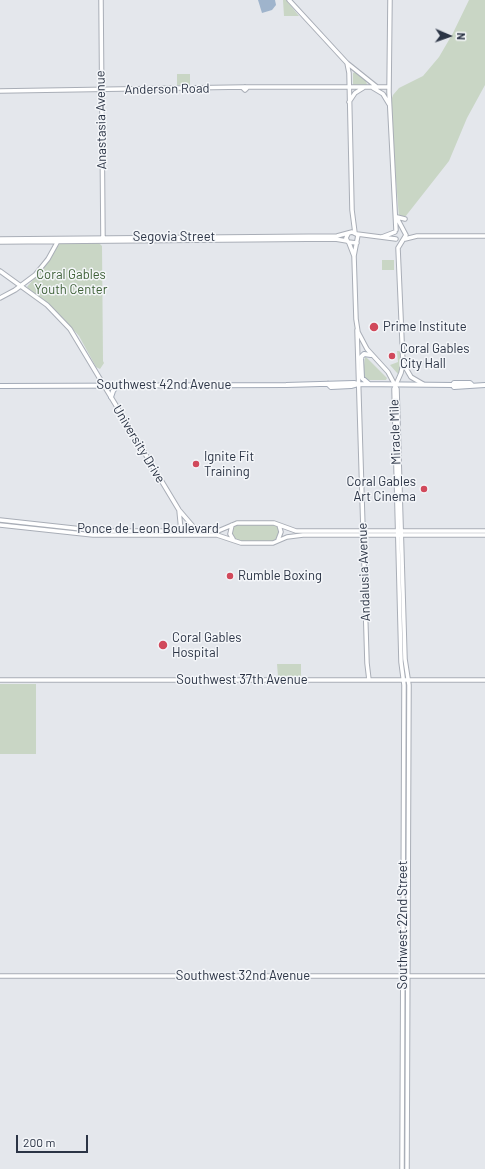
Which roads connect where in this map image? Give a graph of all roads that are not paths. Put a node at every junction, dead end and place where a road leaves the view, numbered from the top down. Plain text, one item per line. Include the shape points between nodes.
1 (101, 0) edge
2 (288, 0) edge
3 (390, 0) edge
4 (347, 63) junction
5 (349, 87) junction
6 (366, 87) junction
7 (372, 87) junction
8 (377, 87) junction
9 (389, 88) junction
10 (101, 90) junction
11 (0, 91) edge
12 (349, 102) junction
13 (390, 105) junction
14 (396, 217) junction
15 (405, 219) dead end
16 (353, 221) junction
17 (402, 228) junction
18 (395, 231) junction
19 (406, 232) junction
20 (349, 233) junction
21 (356, 233) junction
22 (417, 236) junction
23 (485, 236) edge
24 (369, 237) junction
25 (382, 237) junction
26 (103, 239) junction
27 (396, 239) junction
28 (0, 240) edge
29 (58, 240) junction
30 (403, 240) junction
31 (348, 242) junction
32 (357, 242) junction
33 (354, 256) junction
34 (0, 271) edge
35 (21, 286) junction
36 (0, 298) edge
37 (356, 319) junction
38 (371, 355) junction
39 (403, 364) junction
40 (98, 375) junction
41 (358, 384) junction
42 (369, 384) junction
43 (395, 384) junction
44 (471, 384) junction
45 (423, 385) junction
46 (453, 385) junction
47 (485, 385) edge
48 (0, 386) edge
49 (93, 386) junction
50 (104, 386) junction
51 (118, 386) junction
52 (111, 397) junction
53 (178, 510) junction
54 (0, 520) edge
55 (0, 525) edge
56 (232, 525) junction
57 (278, 525) junction
58 (181, 531) junction
59 (197, 531) junction
60 (485, 531) edge
61 (363, 532) junction
62 (399, 532) junction
63 (485, 535) edge
64 (234, 541) junction
65 (278, 541) junction
66 (0, 680) edge
67 (369, 680) junction
68 (404, 680) junction
69 (409, 680) junction
70 (485, 680) edge
71 (403, 921) junction
72 (408, 922) junction
73 (0, 976) edge
74 (403, 976) junction
75 (408, 976) junction
76 (485, 976) edge
77 (402, 1110) junction
78 (407, 1110) junction
79 (402, 1169) edge
80 (407, 1169) edge

1 - 10 street, Anastasia Avenue
2 - 4 street
3 - 9 street
4 - 5 street
4 - 8 street
5 - 6 street, Anderson Road
5 - 10 street, Anderson Road
5 - 12 street
6 - 7 street, Anderson Road
6 - 12 street via 356,92
7 - 8 street, Anderson Road
7 - 13 street via 383,94
8 - 9 street, Anderson Road
9 - 13 street
10 - 11 street, Anderson Road
10 - 26 street, Anastasia Avenue
12 - 16 street
13 - 14 street
14 - 15 street
14 - 17 street
14 - 18 street
16 - 20 street
16 - 21 street
17 - 18 street
17 - 19 street
18 - 25 street
18 - 27 street
19 - 22 street
19 - 30 street
20 - 21 street, Segovia Street
20 - 26 street, Segovia Street via 337,236
20 - 31 street
21 - 24 street
21 - 32 street
22 - 23 street
22 - 30 street
24 - 25 street
24 - 32 street
25 - 27 street
26 - 29 street, Segovia Street
26 - 31 street, Segovia Street via 340,239
27 - 30 street
28 - 29 street, Segovia Street
29 - 35 street via 41,267
30 - 39 street via 398,248
31 - 32 street, Segovia Street
31 - 33 street
32 - 33 street
33 - 37 street
34 - 35 street, University Drive
35 - 36 street
35 - 40 street, University Drive via 64,321
37 - 38 street via 360,338
37 - 41 street, Andalusia Avenue
38 - 42 main road via 364,354 361,357 362,378
38 - 43 street via 388,372
39 - 43 street
39 - 45 street via 411,377
40 - 49 street
40 - 50 street, University Drive
41 - 42 main road, Southwest 42nd Avenue
41 - 51 main road, Southwest 42nd Avenue
41 - 61 street, Andalusia Avenue
42 - 43 main road, Southwest 42nd Avenue
43 - 45 main road, Southwest 42nd Avenue
43 - 62 street, Miracle Mile
44 - 46 main road, Southwest 42nd Avenue
44 - 46 main road, Southwest 42nd Avenue via 470,387
44 - 47 main road, Southwest 42nd Avenue
45 - 46 main road, Southwest 42nd Avenue
48 - 49 main road, Southwest 42nd Avenue
49 - 50 main road, Southwest 42nd Avenue
50 - 51 main road, Southwest 42nd Avenue
50 - 52 street, University Drive
51 - 52 main road
52 - 53 street, University Drive
53 - 58 street
53 - 59 street, University Drive
54 - 58 street, Ponce de Leon Boulevard via 91,531
55 - 64 street, Ponce de Leon Boulevard via 93,535 216,535
56 - 57 street, Ponce de Leon Boulevard
56 - 59 street, Ponce de Leon Boulevard via 219,531
56 - 64 street via 230,535
57 - 61 street, Ponce de Leon Boulevard via 296,531
57 - 65 street via 281,532
58 - 59 street, Ponce de Leon Boulevard
60 - 62 street, Ponce de Leon Boulevard
61 - 62 street, Ponce de Leon Boulevard
61 - 65 street, Ponce de Leon Boulevard via 297,535
61 - 67 street, Andalusia Avenue
62 - 63 street, Ponce de Leon Boulevard
62 - 68 street, Miracle Mile
62 - 69 street, Miracle Mile via 405,661
64 - 65 street, Ponce de Leon Boulevard
66 - 67 street, Southwest 37th Avenue
67 - 68 street, Southwest 37th Avenue
68 - 69 street, Southwest 37th Avenue
68 - 71 street, Southwest 22nd Street
69 - 70 street, Southwest 37th Avenue
69 - 72 street, Southwest 22nd Street
71 - 72 street
71 - 74 street, Southwest 22nd Street
72 - 75 street, Southwest 22nd Street
73 - 74 street, Southwest 32nd Avenue
74 - 75 street, Southwest 32nd Avenue
74 - 77 street, Southwest 22nd Street
75 - 76 street, Southwest 32nd Avenue
75 - 78 street, Southwest 22nd Street
77 - 78 street
77 - 79 street, Southwest 22nd Street
78 - 80 street, Southwest 22nd Street

